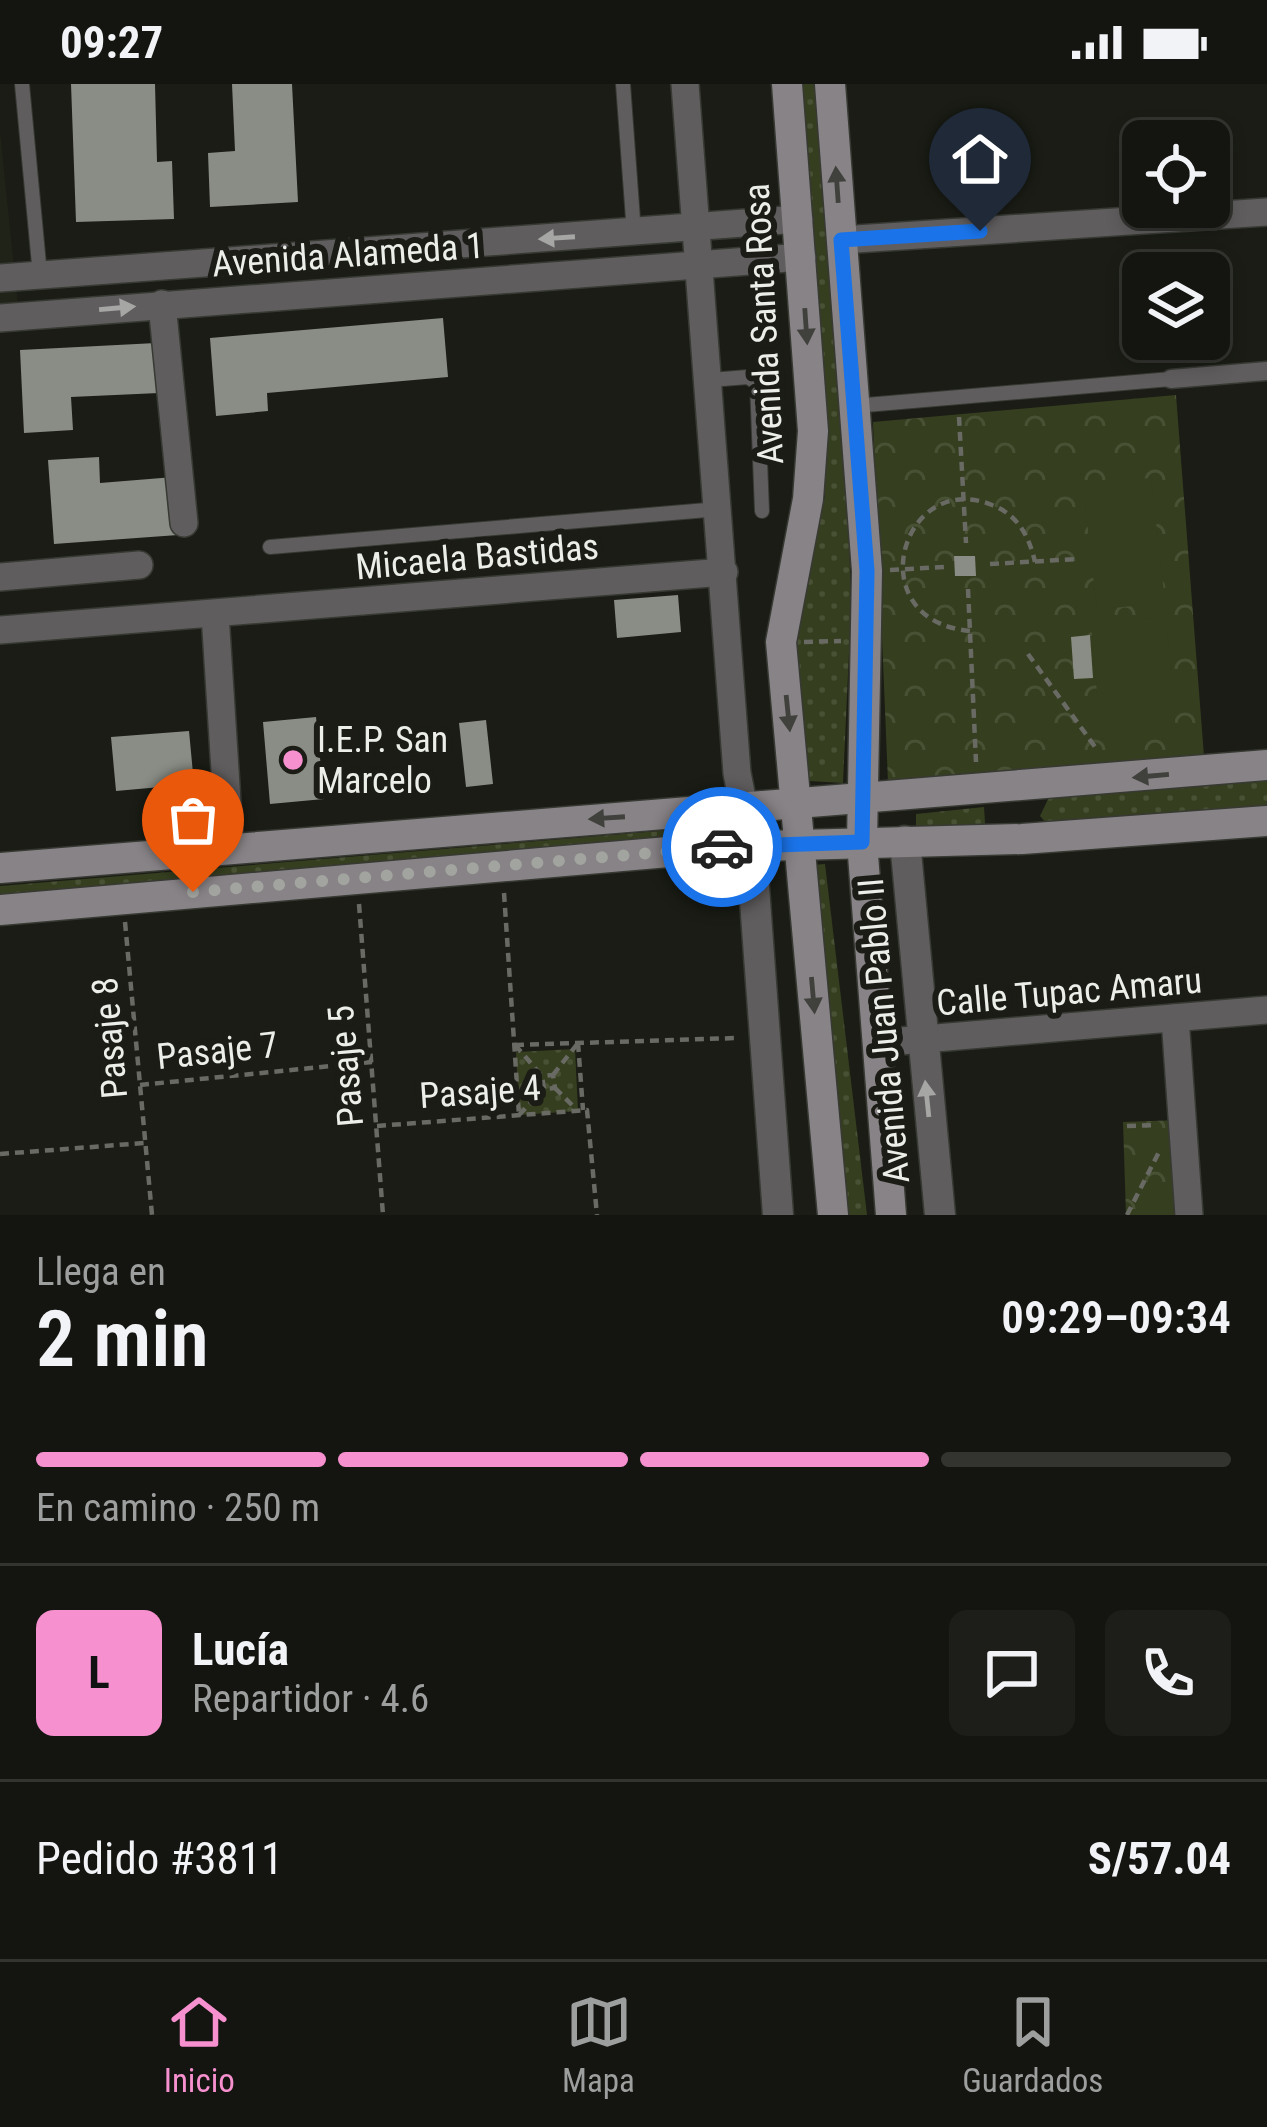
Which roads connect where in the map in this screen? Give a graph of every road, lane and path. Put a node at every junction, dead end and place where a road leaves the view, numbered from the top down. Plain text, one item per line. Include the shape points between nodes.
1 (22, 84) edge
2 (623, 84) edge
3 (686, 84) edge
4 (787, 84) edge
5 (830, 84) edge
6 (1267, 212) edge
7 (799, 219) junction
8 (699, 228) junction
9 (634, 232) junction
10 (841, 240) junction
11 (384, 250) junction
12 (802, 257) junction
13 (702, 264) junction
14 (40, 275) junction
15 (0, 278) edge
16 (384, 287) junction
17 (162, 304) junction
18 (0, 318) edge
19 (1267, 371) edge
20 (1171, 379) joint
21 (710, 380) junction
22 (958, 397) junction
23 (854, 406) junction
24 (964, 499) junction
25 (719, 509) junction
26 (763, 512) dead end
27 (184, 523) dead end
28 (966, 543) dead end
29 (270, 548) dead end
30 (1077, 560) dead end
31 (1035, 562) junction
32 (990, 564) dead end
33 (139, 565) dead end
34 (944, 567) dead end
35 (902, 569) junction
36 (867, 571) junction
37 (724, 572) junction
38 (0, 577) edge
39 (968, 589) dead end
40 (215, 614) junction
41 (0, 630) edge
42 (970, 631) junction
43 (870, 641) junction
44 (781, 642) junction
45 (1028, 654) dead end
46 (1267, 765) edge
47 (1120, 779) junction
48 (1020, 787) junction
49 (977, 791) junction
50 (864, 799) junction
51 (797, 803) junction
52 (744, 808) junction
53 (1267, 821) edge
54 (1022, 839) junction
55 (905, 841) junction
56 (862, 842) junction
57 (800, 844) junction
58 (752, 846) junction
59 (230, 848) junction
60 (0, 868) edge
61 (504, 902) dead end
62 (0, 910) edge
63 (360, 913) dead end
64 (126, 928) dead end
65 (1267, 1010) edge
66 (1175, 1018) junction
67 (736, 1038) dead end
68 (920, 1040) junction
69 (578, 1043) junction
70 (877, 1043) junction
71 (514, 1045) junction
72 (371, 1062) junction
73 (553, 1075) junction
74 (542, 1076) junction
75 (140, 1085) junction
76 (555, 1088) junction
77 (544, 1089) junction
78 (583, 1110) junction
79 (519, 1114) junction
80 (1174, 1124) dead end
81 (377, 1126) junction
82 (1127, 1126) dead end
83 (145, 1142) junction
84 (0, 1154) edge
85 (1150, 1167) dead end
86 (152, 1215) edge
87 (383, 1215) edge
88 (597, 1215) edge
89 (778, 1215) edge
90 (833, 1215) edge
91 (891, 1215) edge
92 (940, 1215) edge
93 (1127, 1215) edge
94 (1190, 1215) edge

1 - 14 lane
2 - 9 lane
3 - 8 street
4 - 7 main road, Avenida Santa Rosa
10 -> 5 main road
6 - 10 street
7 - 8 street
7 - 12 main road, Avenida Santa Rosa
8 - 9 street
8 - 13 street
9 -> 11 street
10 - 23 main road
11 - 14 street
11 - 16 street via 373,267
12 - 13 street, Avenida Alameda 1
12 -> 44 main road, Avenida Santa Rosa via 812,466
13 - 16 street, Avenida Alameda 1
13 - 21 street
14 - 15 street
16 - 17 street, Avenida Alameda 1
18 -> 17 street, Avenida Alameda 1
17 - 27 street
19 - 20 street
20 - 22 lane
21 - 25 street
21 - 26 lane via 748,376 757,383
22 - 23 lane
22 - 24 path
23 - 36 main road
24 - 28 path
24 - 31 path via 1004,509 1030,541
24 - 35 path via 944,503 912,530
25 - 29 lane
25 - 37 street
30 - 31 path
31 - 32 path
33 - 38 street
34 - 35 path
35 - 36 path
35 - 42 path via 916,607 932,621
36 - 43 main road
37 - 40 street, Micaela Bastidas
37 - 52 street
39 - 42 path
40 - 41 street, Micaela Bastidas
40 - 59 street
42 - 49 path
43 - 44 path
43 - 50 main road
44 -> 51 main road, Avenida Santa Rosa
45 - 47 path
46 -> 47 main road
47 - 48 main road
48 - 49 main road
48 - 54 main road via 1007,813
49 - 50 main road
50 - 51 main road
50 - 56 main road, Avenida Juan Pablo II
51 - 52 main road
51 - 57 main road, Avenida Santa Rosa
52 - 58 street
52 -> 59 main road
53 - 54 main road
54 - 55 main road
55 - 56 main road
55 - 68 street, Avenida Juan Pablo II
56 - 57 main road
56 - 70 main road, Avenida Juan Pablo II
57 - 58 main road
57 -> 90 main road, Avenida Juan Pablo II
58 - 62 main road
58 - 89 street
59 - 60 main road
61 - 71 path
63 - 72 path, Pasaje 5
64 - 75 path, Pasaje 8
65 - 66 street, Calle Tupac Amaru
66 - 68 street, Calle Tupac Amaru
66 - 94 street
67 - 69 path
68 - 70 street, Calle Tupac Amaru
92 -> 68 street, Avenida Juan Pablo II
69 - 71 path
69 - 73 path
69 - 78 path
70 - 91 main road, Avenida Juan Pablo II
71 - 74 path
71 - 79 path
72 - 75 path, Pasaje 7
72 - 81 path, Pasaje 5
73 - 74 path
73 - 76 path
74 - 77 path
75 - 83 path, Pasaje 8
76 - 77 path
76 - 78 path
77 - 79 path
78 - 79 path, Pasaje 4
78 - 88 path
79 - 81 path, Pasaje 4
80 - 82 path
81 - 87 path, Pasaje 5
83 - 84 path
83 - 86 path, Pasaje 8
85 - 93 path

